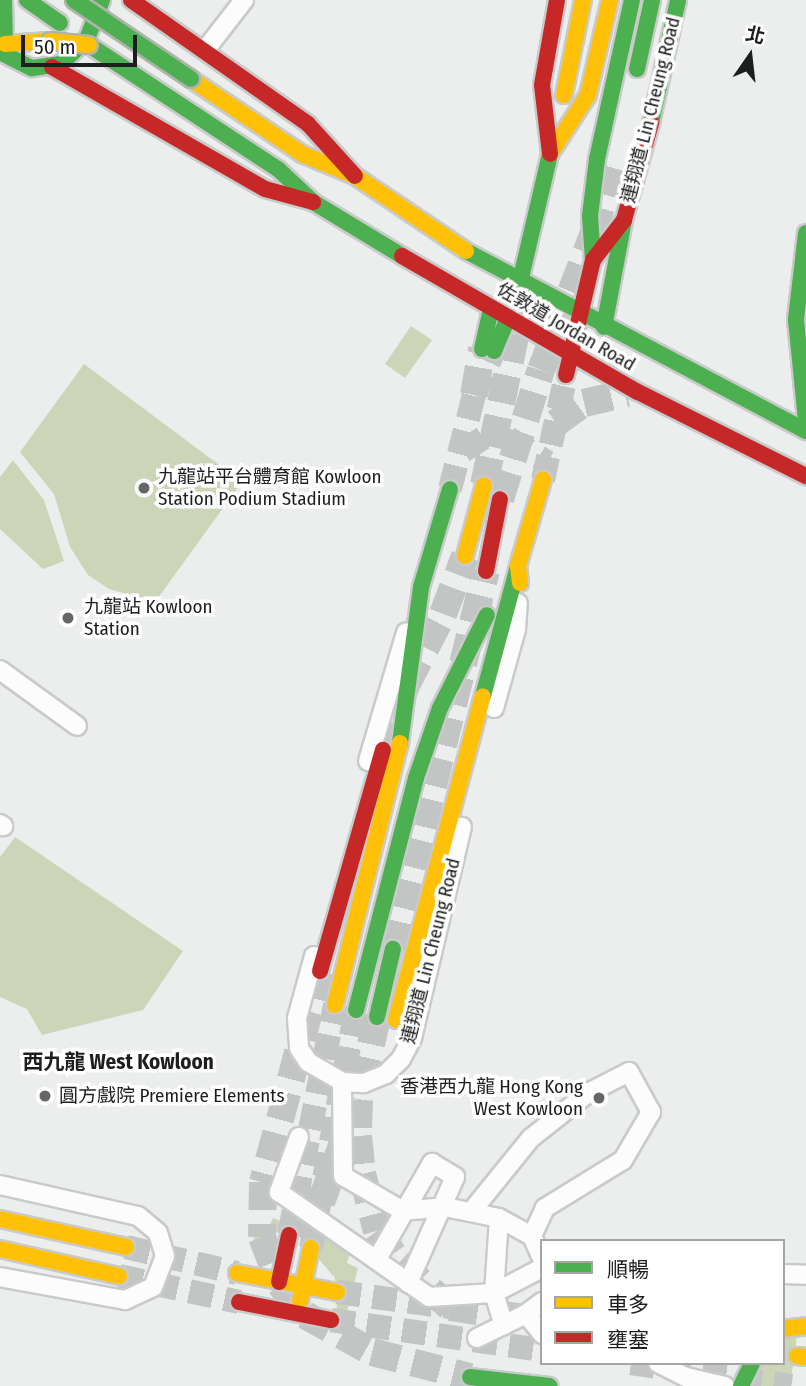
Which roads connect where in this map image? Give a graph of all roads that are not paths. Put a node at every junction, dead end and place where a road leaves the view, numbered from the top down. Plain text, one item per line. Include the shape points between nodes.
1 (4, 0) edge
2 (27, 0) edge
3 (74, 0) edge
4 (102, 0) edge
5 (131, 0) edge
6 (244, 0) edge
7 (557, 0) edge
8 (583, 0) edge
9 (610, 0) edge
10 (632, 0) edge
11 (652, 0) edge
12 (678, 0) edge
13 (89, 46) junction
14 (206, 49) junction
15 (4, 54) edge
16 (52, 67) junction
17 (631, 91) dead end
18 (564, 95) dead end
19 (550, 154) junction
20 (355, 176) junction
21 (313, 202) junction
22 (624, 220) junction
23 (806, 233) edge
24 (593, 260) junction
25 (521, 284) junction
26 (491, 309) junction
27 (581, 314) junction
28 (508, 318) junction
29 (604, 327) junction
30 (570, 354) junction
31 (566, 374) tunnel mouth
32 (806, 420) edge
33 (806, 431) edge
34 (543, 480) tunnel mouth
35 (805, 480) edge
36 (484, 485) tunnel mouth
37 (450, 489) tunnel mouth
38 (500, 499) tunnel mouth
39 (464, 556) tunnel mouth
40 (486, 571) tunnel mouth
41 (519, 574) junction
42 (421, 587) junction
43 (487, 615) dead end
44 (0, 670) edge
45 (77, 726) dead end
46 (383, 750) tunnel mouth
47 (393, 949) tunnel mouth
48 (320, 971) tunnel mouth
49 (335, 1005) tunnel mouth
50 (356, 1010) tunnel mouth
51 (377, 1017) tunnel mouth
52 (396, 1020) tunnel mouth
53 (342, 1082) junction
54 (299, 1137) dead end
55 (0, 1185) edge
56 (445, 1207) junction
57 (403, 1211) junction
58 (471, 1212) junction
59 (0, 1219) edge
60 (499, 1219) junction
61 (289, 1235) tunnel mouth
62 (531, 1236) junction
63 (126, 1247) tunnel mouth
64 (311, 1248) tunnel mouth
65 (0, 1249) edge
66 (540, 1254) edge
67 (377, 1259) junction
68 (540, 1269) edge
69 (237, 1273) tunnel mouth
70 (785, 1274) edge
71 (806, 1275) edge
72 (119, 1276) tunnel mouth
73 (0, 1277) edge
74 (279, 1282) junction
75 (408, 1283) junction
76 (302, 1287) junction
77 (337, 1292) tunnel mouth
78 (494, 1293) junction
79 (239, 1302) tunnel mouth
80 (540, 1304) edge
81 (526, 1314) junction
82 (297, 1316) junction
83 (331, 1321) tunnel mouth
84 (505, 1325) junction
85 (806, 1326) edge
86 (785, 1329) edge
87 (540, 1332) edge
88 (477, 1338) dead end
89 (667, 1365) edge
90 (751, 1365) edge
91 (691, 1370) edge
92 (470, 1377) tunnel mouth
93 (549, 1386) edge
94 (725, 1386) edge
95 (741, 1386) edge

1 - 15 main road
2 - 13 main road, 佐敦道 Jordan Road
3 - 20 main road, 佐敦道 Jordan Road, bridge via 302,155
4 - 16 main road via 87,38 70,58
5 - 14 main road, 佐敦道 Jordan Road
6 - 14 street
7 - 19 main road via 542,85
8 - 18 main road
9 - 19 main road via 588,95
10 - 24 main road via 597,159 590,216
11 - 17 main road
12 - 22 main road, 連翔道 Lin Cheung Road via 641,170
13 - 15 main road, bridge via 37,39
13 - 21 main road, 佐敦道 Jordan Road via 278,169
14 - 20 main road, 佐敦道 Jordan Road via 319,133
15 - 16 main road, 佐敦道 Jordan Road
16 - 21 main road, 佐敦道 Jordan Road via 265,189
19 - 25 main road
20 - 25 main road, 佐敦道 Jordan Road via 450,244
21 - 26 main road, 佐敦道 Jordan Road
22 - 24 main road, 連翔道 Lin Cheung Road
22 - 29 main road
23 - 32 main road via 796,320
24 - 27 main road, 連翔道 Lin Cheung Road
25 - 27 main road, 佐敦道 Jordan Road
25 - 28 main road
26 - 28 main road, 佐敦道 Jordan Road
26 - 28 main road via 488,350
27 - 29 main road, 佐敦道 Jordan Road
27 - 30 main road, 連翔道 Lin Cheung Road
28 - 30 main road, 佐敦道 Jordan Road
29 - 33 main road, 佐敦道 Jordan Road
30 - 31 main road, 連翔道 Lin Cheung Road
30 - 35 main road, 佐敦道 Jordan Road via 632,393
34 - 41 main road, 連翔道 Lin Cheung Road
36 - 39 main road
37 - 42 main road
38 - 40 main road
41 - 52 main road
41 - 53 street, 連翔道 Lin Cheung Road via 516,629 476,770 412,1038 386,1074 364,1083
42 - 49 main road via 405,724
42 - 53 street via 297,1018 299,1048 308,1062
43 - 50 main road via 440,708 416,778
44 - 45 street
46 - 48 main road
47 - 51 main road
53 - 57 street via 343,1176
54 - 67 street via 279,1192
55 - 73 street via 138,1216 158,1233 165,1256 153,1287 125,1300
56 - 57 street
56 - 57 street via 455,1177 432,1163
56 - 58 street
56 - 75 street
57 - 67 street
58 - 60 street
58 - 62 street via 531,1138 588,1093 629,1072 651,1112 623,1160 545,1208
59 - 63 main road
60 - 62 street
60 - 78 street
61 - 74 main road
62 - 66 street
64 - 76 main road
65 - 72 main road
67 - 75 street
68 - 78 street
69 - 74 main road
70 - 71 street
74 - 76 main road
75 - 78 street via 429,1297
76 - 77 main road
76 - 82 main road
78 - 84 street
79 - 82 main road
80 - 81 street
81 - 84 street
81 - 87 street
82 - 83 main road
84 - 88 street
85 - 86 main road
89 - 91 street
90 - 95 main road
91 - 94 street
92 - 93 main road

